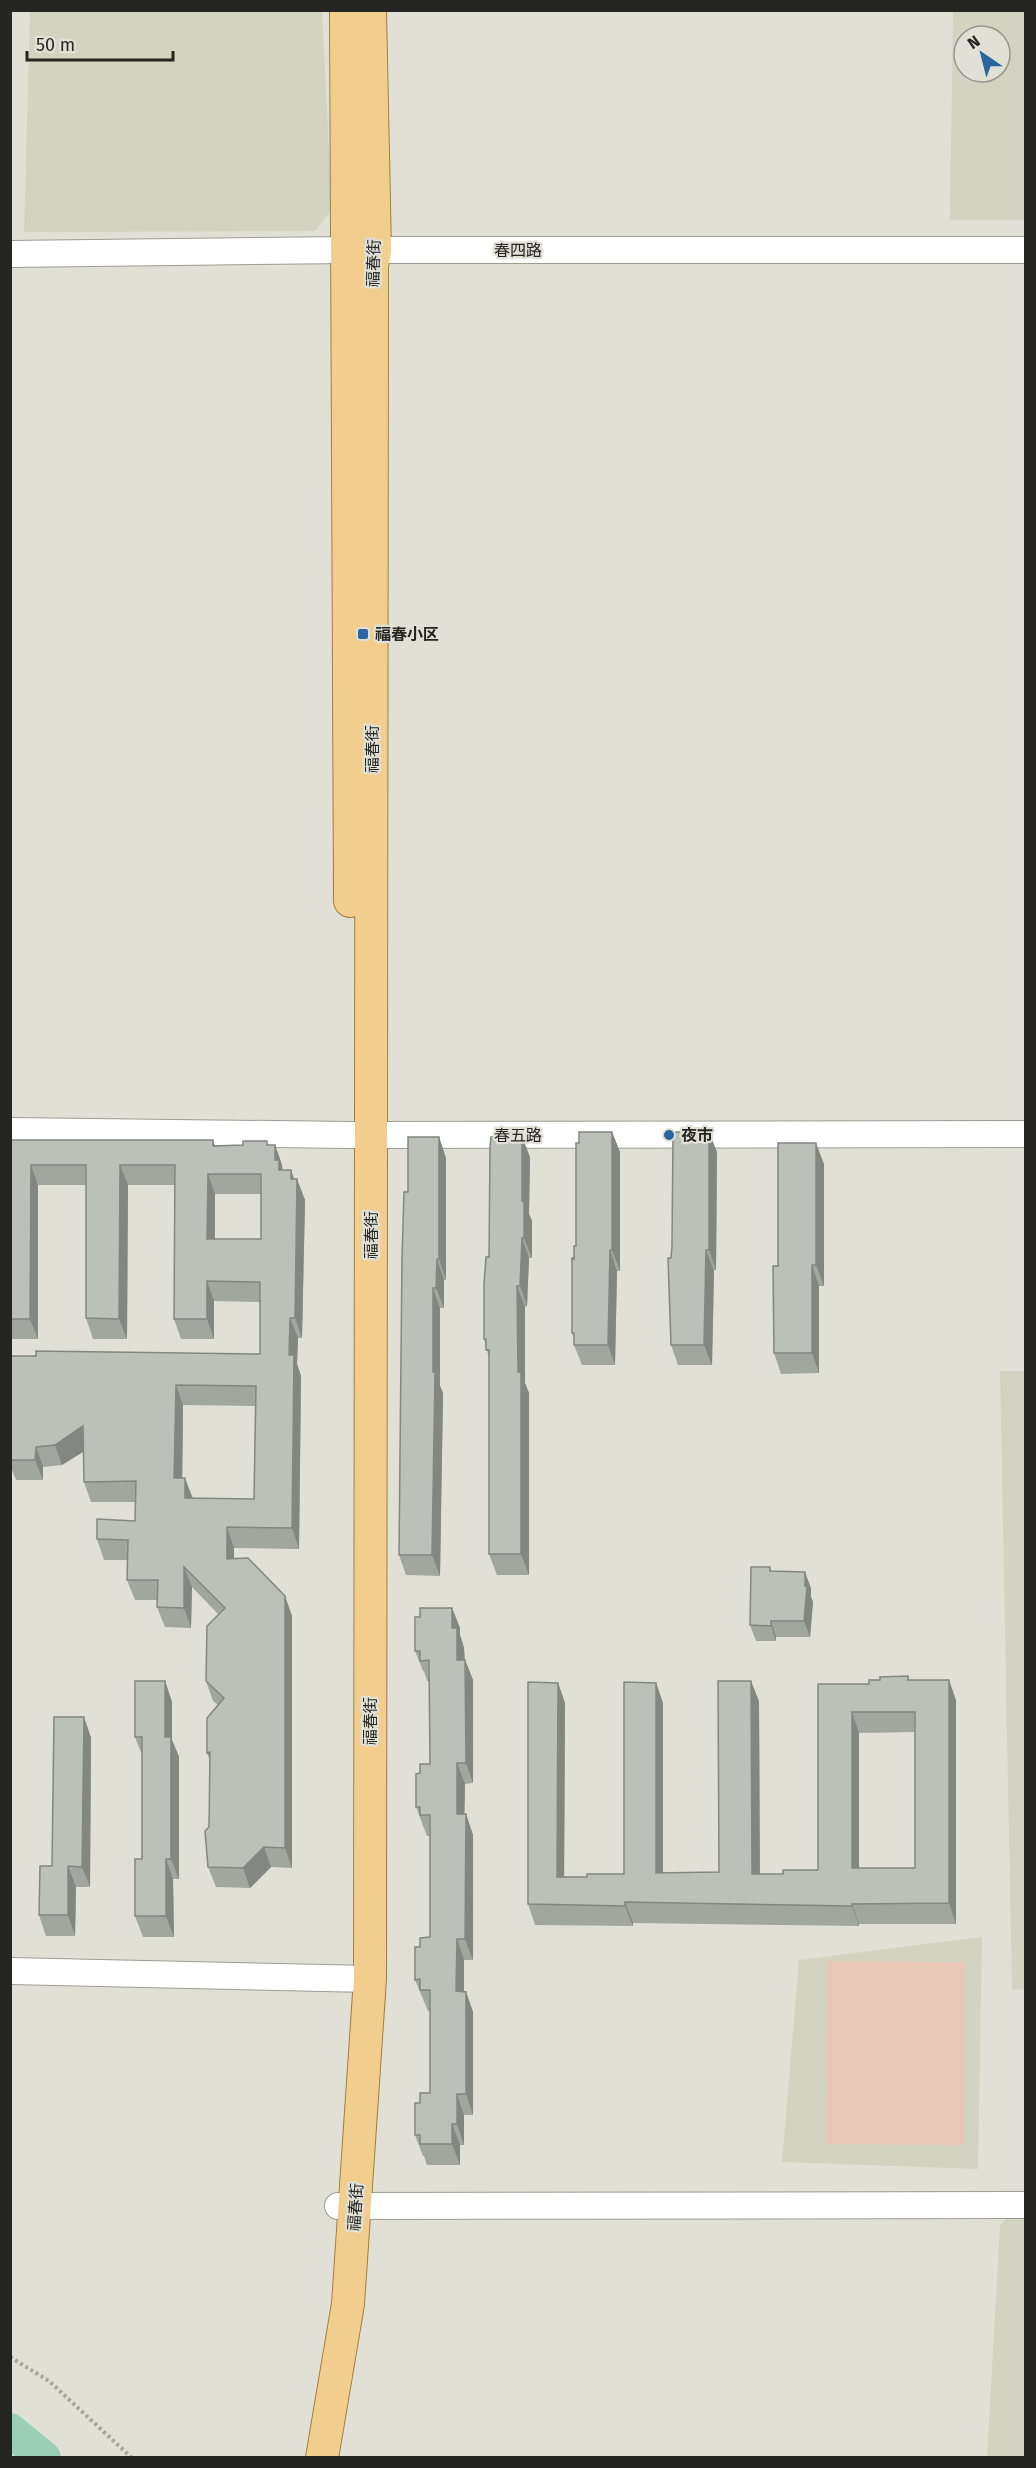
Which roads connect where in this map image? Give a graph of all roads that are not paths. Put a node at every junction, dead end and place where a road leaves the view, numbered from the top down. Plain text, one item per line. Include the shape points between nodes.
1 (346, 10) edge
2 (370, 10) edge
3 (361, 250) junction
4 (1026, 250) edge
5 (10, 254) edge
6 (10, 1131) edge
7 (1026, 1134) edge
8 (361, 1135) junction
9 (10, 1971) edge
10 (361, 1979) junction
11 (1026, 2205) edge
12 (347, 2206) junction
13 (304, 2457) edge
14 (322, 2457) edge

1 - 3 main road, 福春街
2 - 3 main road, 福春街
3 - 4 street, 春四路
3 - 5 street, 春四路
3 - 8 main road, 福春街
6 - 8 street, 春五路
7 - 8 street, 春五路
8 - 10 main road, 福春街
9 - 10 street
10 - 12 main road, 福春街
11 - 12 street
12 - 13 main road, 福春街
12 - 14 main road, 福春街 via 348,2304

